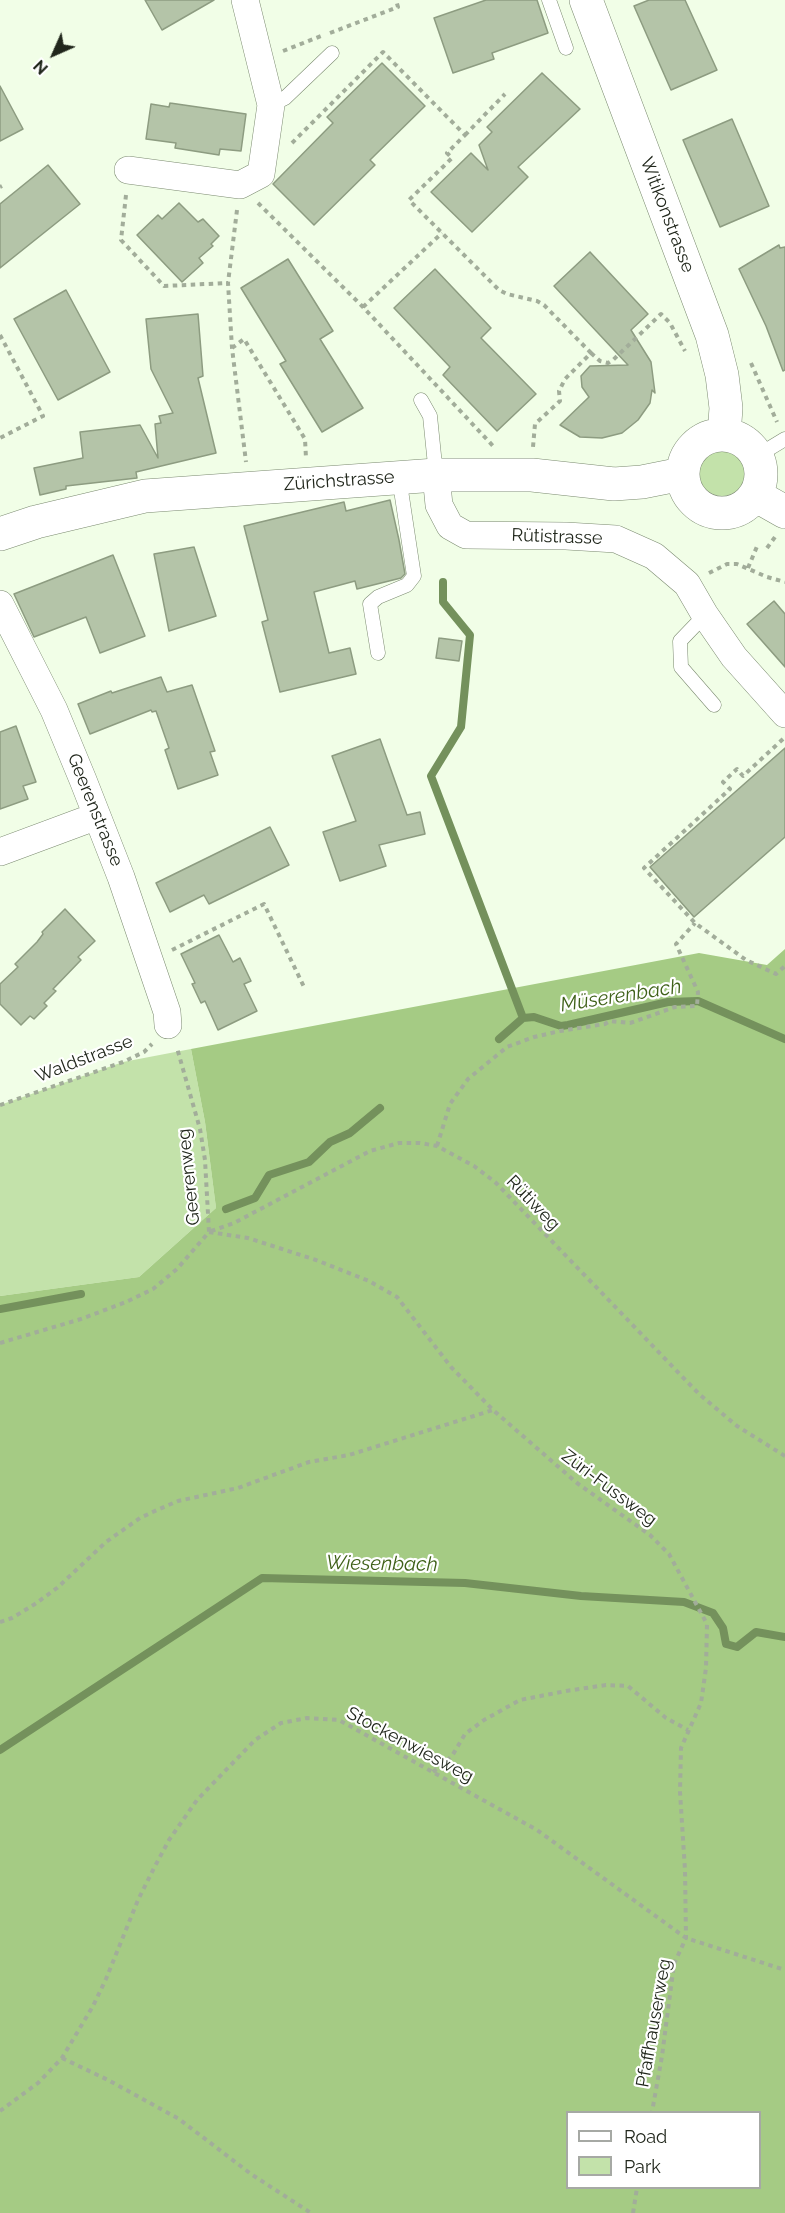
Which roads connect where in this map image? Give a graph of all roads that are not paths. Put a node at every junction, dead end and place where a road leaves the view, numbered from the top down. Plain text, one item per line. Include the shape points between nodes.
1 (244, 0) edge
2 (549, 0) edge
3 (586, 0) edge
4 (566, 48) dead end
5 (332, 53) dead end
6 (271, 105) junction
7 (128, 170) road end
8 (421, 400) dead end
9 (724, 435) junction
10 (785, 439) edge
11 (757, 456) junction
12 (682, 474) junction
13 (436, 475) junction
14 (399, 477) junction
15 (755, 495) junction
16 (780, 524) edge
17 (0, 534) edge
18 (0, 604) edge
19 (705, 615) junction
20 (378, 653) dead end
21 (714, 705) dead end
22 (785, 714) edge
23 (97, 816) junction
24 (0, 852) edge
25 (168, 1025) road end

1 - 6 street
2 - 4 lane
3 - 9 main road, Witikonstrasse via 712,335 726,408
5 - 6 lane via 285,98
6 - 7 street via 251,179
8 - 13 lane via 430,416
9 - 11 main road via 744,441
9 - 12 main road via 714,435 695,445
10 - 11 lane
11 - 15 main road via 761,476
12 - 13 main road, Zürichstrasse via 614,484 531,475
12 - 15 main road via 690,498 711,512 736,511
13 - 14 main road, Zürichstrasse
13 - 19 street, Rütistrasse via 439,505 450,526 466,535 616,539 654,556 687,584
14 - 17 main road, Zürichstrasse via 145,496
14 - 20 lane via 414,576 407,585 370,604
15 - 16 main road
18 - 23 street, Geerenstrasse via 54,710
19 - 21 lane via 680,641 681,667
19 - 22 street, Rütistrasse via 734,657
23 - 24 street
23 - 25 street, Geerenstrasse via 122,877

